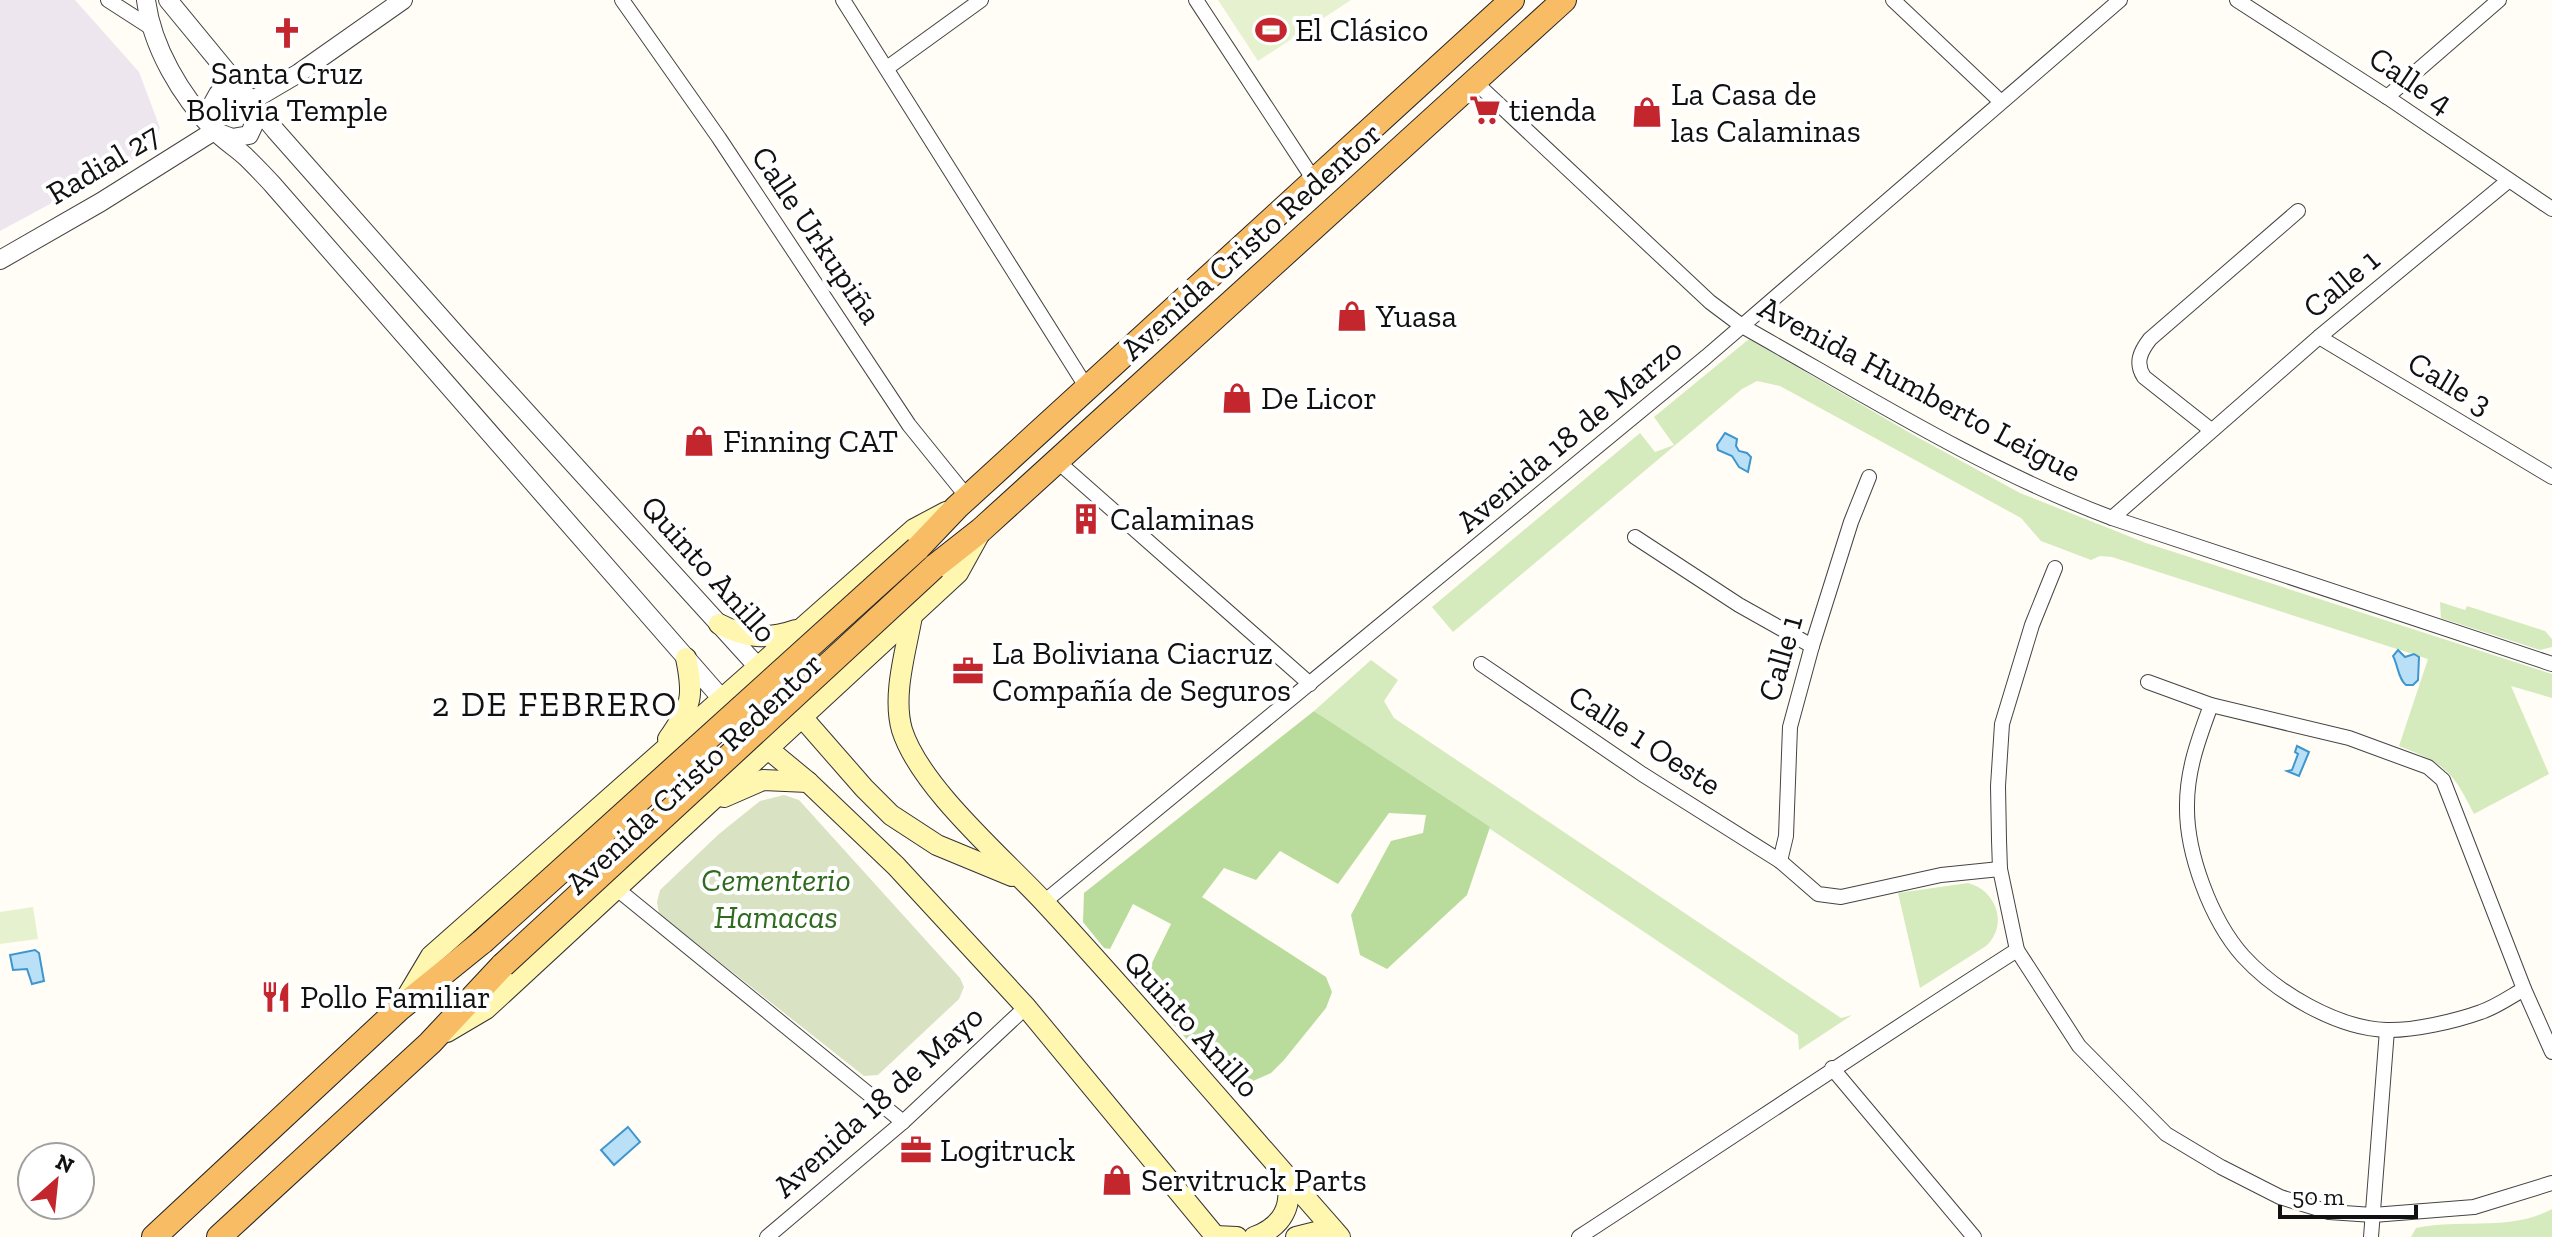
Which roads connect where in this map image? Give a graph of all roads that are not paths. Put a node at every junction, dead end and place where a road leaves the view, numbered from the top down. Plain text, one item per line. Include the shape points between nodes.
1 (108, 0) edge
2 (146, 0) edge
3 (168, 0) edge
4 (403, 0) edge
5 (622, 0) edge
6 (843, 0) edge
7 (981, 0) edge
8 (1196, 0) edge
9 (1512, 0) edge
10 (1564, 0) edge
11 (1893, 0) edge
12 (2120, 0) edge
13 (2237, 0) edge
14 (2499, 0) edge
15 (153, 29) junction
16 (887, 68) junction
17 (1474, 81) junction
18 (2387, 97) junction
19 (253, 100) junction
20 (2000, 101) junction
21 (214, 131) junction
22 (1314, 180) junction
23 (2508, 181) junction
24 (2552, 209) edge
25 (2298, 211) dead end
26 (0, 260) edge
27 (1742, 326) junction
28 (2319, 337) junction
29 (1087, 388) junction
30 (2211, 430) junction
31 (1057, 461) junction
32 (1869, 477) dead end
33 (2552, 477) edge
34 (962, 502) junction
35 (2112, 518) junction
36 (981, 530) junction
37 (1635, 537) dead end
38 (2055, 568) dead end
39 (912, 616) junction
40 (719, 624) junction
41 (804, 627) junction
42 (1812, 646) junction
43 (686, 658) junction
44 (2551, 662) edge
45 (1481, 664) dead end
46 (758, 667) junction
47 (849, 674) junction
48 (2148, 682) dead end
49 (1310, 684) junction
50 (722, 699) junction
51 (2211, 705) junction
52 (802, 718) junction
53 (768, 749) junction
54 (651, 761) junction
55 (808, 782) junction
56 (700, 810) junction
57 (1780, 861) junction
58 (2000, 869) junction
59 (1023, 881) junction
60 (617, 889) junction
61 (1044, 902) junction
62 (2017, 950) junction
63 (2524, 989) junction
64 (1026, 1007) junction
65 (399, 1009) junction
66 (2387, 1030) junction
67 (430, 1043) junction
68 (2552, 1052) edge
69 (1832, 1068) junction
70 (903, 1122) junction
71 (1283, 1173) junction
72 (2552, 1183) edge
73 (2373, 1215) junction
74 (1216, 1236) edge
75 (154, 1237) edge
76 (219, 1237) edge
77 (767, 1237) edge
78 (1237, 1237) edge
79 (1254, 1237) edge
80 (1296, 1237) edge
81 (1334, 1237) edge
82 (1340, 1237) edge
83 (1579, 1237) edge
84 (1974, 1237) edge
85 (2371, 1237) edge

1 - 15 street
2 - 15 street
3 - 19 street, Quinto Anillo
4 - 19 street
5 - 34 street, Calle Urkupiña
6 - 16 street
7 - 16 street
8 - 22 street
9 - 22 highway, Avenida Cristo Redentor
10 - 17 highway, Avenida Cristo Redentor
11 - 20 street
12 - 20 street, Avenida 18 de Marzo
13 - 18 street, Calle 4
14 - 18 street
15 - 21 street via 163,56
16 - 29 street
17 - 27 street, Avenida Humberto Leigue
17 - 31 highway, Avenida Cristo Redentor
18 - 23 street, Calle 4
19 - 21 street via 257,118 249,135 232,138
19 - 21 street via 235,90 218,94 208,112
19 - 40 street, Quinto Anillo via 459,338
20 - 27 street, Avenida 18 de Marzo
21 - 26 street, Radial 27
21 - 43 street via 293,207
22 - 29 highway, Avenida Cristo Redentor
23 - 24 street, Calle 4
23 - 28 street, Calle 1
25 - 30 street via 2141,351 2138,368 2144,377
27 - 35 street, Avenida Humberto Leigue via 1985,463
27 - 49 street, Avenida 18 de Marzo
28 - 30 street, Calle 1
28 - 33 street, Calle 3
29 - 34 highway, Avenida Cristo Redentor
30 - 35 street, Calle 1
31 - 36 highway, Avenida Cristo Redentor
31 - 49 street
32 - 42 street, Calle 1
34 - 41 main road, Avenida Cristo Redentor via 914,529
34 - 65 highway, Avenida Cristo Redentor, bridge via 917,549 482,942
35 - 44 street, Avenida Humberto Leigue
36 - 39 main road, Avenida Cristo Redentor via 958,573
36 - 67 highway, Avenida Cristo Redentor, bridge via 934,567 503,965
37 - 42 street
38 - 58 street via 2002,724
39 - 47 main road, Avenida Cristo Redentor
39 - 59 main road via 900,691 902,730 937,788
40 - 41 main road via 752,637
40 - 46 street, Quinto Anillo
41 - 46 main road, Avenida Cristo Redentor
41 - 47 main road via 782,672 788,684 800,691
42 - 57 street, Calle 1 via 1790,727 1786,836
43 - 50 street
43 - 54 main road via 690,699
45 - 57 street, Calle 1 Oeste
46 - 50 main road, Avenida Cristo Redentor
46 - 52 main road, Quinto Anillo
47 - 52 main road, Avenida Cristo Redentor
48 - 51 street
49 - 61 street, Avenida 18 de Marzo
50 - 53 main road
50 - 54 main road, Avenida Cristo Redentor
51 - 63 street via 2349,738 2428,767 2443,780
51 - 66 street via 2190,763 2187,805 2199,879 2217,915 2243,955 2314,1010
52 - 53 main road, Avenida Cristo Redentor
52 - 59 main road, Quinto Anillo via 891,815 937,845
53 - 55 main road
53 - 56 main road, Avenida Cristo Redentor
54 - 56 main road via 693,741 719,747 723,772
54 - 65 main road, Avenida Cristo Redentor via 431,956
55 - 56 main road via 763,780
55 - 64 main road via 896,866
56 - 60 main road, Avenida Cristo Redentor
57 - 58 street, Calle 1 Oeste via 1818,894 1841,897 1941,875
58 - 62 street
59 - 61 main road, Quinto Anillo
60 - 67 main road, Avenida Cristo Redentor via 486,1009
60 - 70 street
61 - 71 main road, Quinto Anillo
62 - 69 street
62 - 73 street via 2079,1046 2166,1134 2280,1197 2329,1212
63 - 66 street via 2483,1012
63 - 68 street
64 - 70 street, Avenida 18 de Mayo
64 - 74 main road
65 - 75 highway, Avenida Cristo Redentor
66 - 73 street
67 - 76 highway, Avenida Cristo Redentor
69 - 83 street
69 - 84 street
70 - 77 street, Avenida 18 de Mayo
71 - 79 main road via 1289,1188 1282,1220
71 - 82 main road, Quinto Anillo
72 - 73 street via 2474,1207
73 - 85 street
74 - 78 main road
80 - 81 main road via 1316,1232

